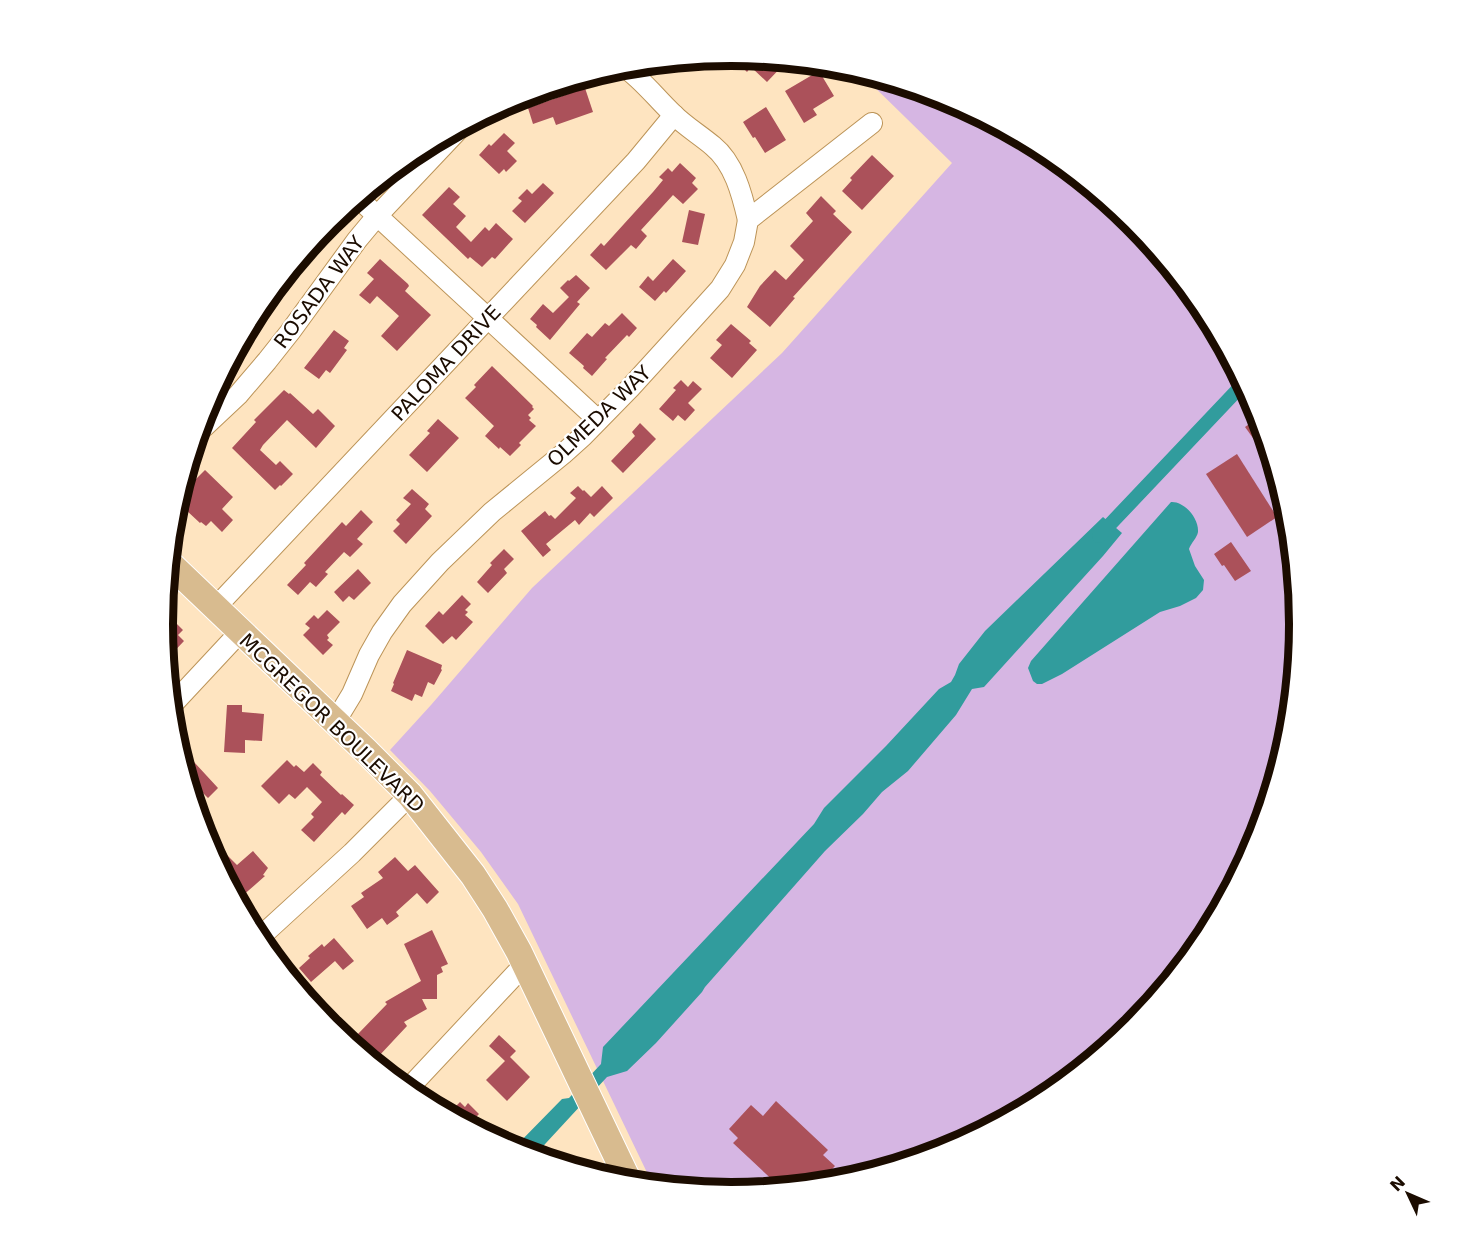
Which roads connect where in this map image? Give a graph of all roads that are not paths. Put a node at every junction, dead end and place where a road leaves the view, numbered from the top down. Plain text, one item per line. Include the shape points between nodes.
1 (634, 75) edge
2 (674, 115) junction
3 (872, 123) dead end
4 (442, 147) edge
5 (364, 203) edge
6 (377, 216) junction
7 (748, 220) junction
8 (488, 318) junction
9 (598, 420) junction
10 (211, 421) edge
11 (176, 571) edge
12 (215, 608) junction
13 (240, 632) junction
14 (178, 698) edge
15 (335, 722) junction
16 (410, 795) junction
17 (266, 932) edge
18 (524, 965) junction
19 (414, 1083) edge
20 (624, 1171) edge

1 - 2 street
2 - 7 street via 726,160
2 - 8 street, PALOMA DRIVE via 636,161
3 - 7 street
4 - 6 street, ROSADA WAY
5 - 6 street
6 - 8 street
6 - 10 street, ROSADA WAY via 267,361
7 - 9 street, OLMEDA WAY via 735,265 720,289
8 - 9 street
8 - 12 street, PALOMA DRIVE
9 - 15 street, OLMEDA WAY via 492,512 402,604 382,632
11 - 12 main road, MCGREGOR BOULEVARD
12 - 13 main road, MCGREGOR BOULEVARD
13 - 14 street
13 - 15 main road, MCGREGOR BOULEVARD
15 - 16 main road, MCGREGOR BOULEVARD
16 - 17 street
16 - 18 main road, MCGREGOR BOULEVARD via 473,875
18 - 19 street
18 - 20 main road, MCGREGOR BOULEVARD

